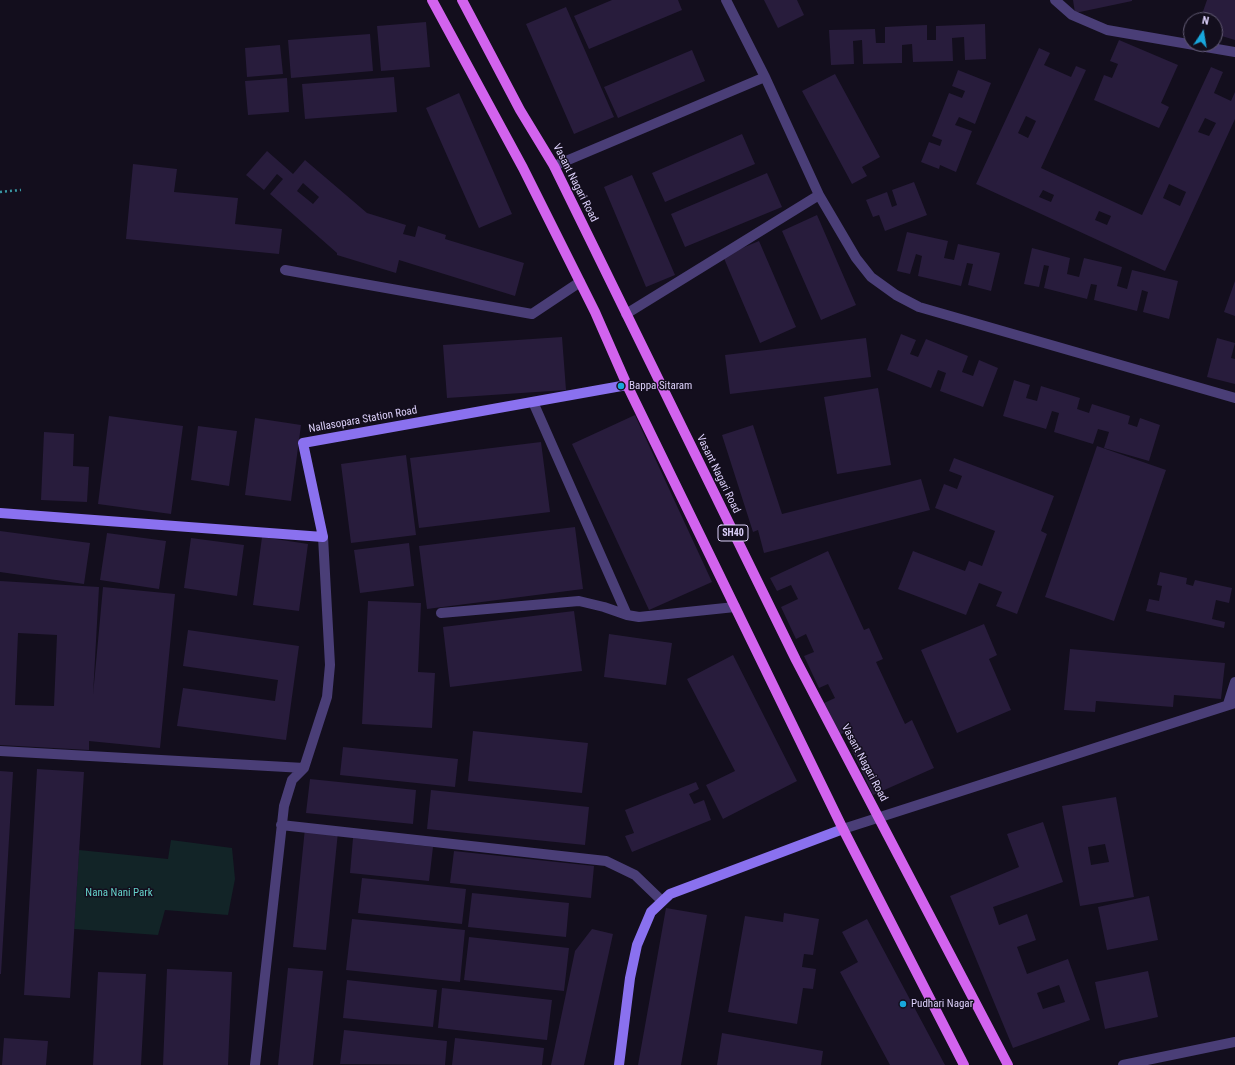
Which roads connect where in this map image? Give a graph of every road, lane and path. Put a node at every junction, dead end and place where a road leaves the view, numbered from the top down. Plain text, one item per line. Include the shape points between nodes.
1 (432, 0) edge
2 (462, 0) edge
3 (726, 0) edge
4 (1055, 0) edge
5 (1235, 52) edge
6 (765, 77) junction
7 (554, 166) junction
8 (21, 190) dead end
9 (0, 192) edge
10 (819, 196) junction
11 (285, 270) dead end
12 (580, 282) junction
13 (626, 314) junction
14 (627, 385) junction
15 (1235, 398) edge
16 (533, 402) junction
17 (0, 513) edge
18 (323, 537) junction
19 (735, 607) junction
20 (441, 613) dead end
21 (627, 615) junction
22 (1235, 682) edge
23 (1232, 704) edge
24 (0, 751) edge
25 (304, 768) junction
26 (879, 818) junction
27 (281, 825) junction
28 (843, 829) junction
29 (662, 901) junction
30 (1235, 1042) edge
31 (255, 1065) edge
32 (619, 1065) edge
33 (964, 1065) edge
34 (1008, 1065) edge
35 (1123, 1065) edge

1 - 12 main road, SH40
2 - 7 main road, Vasant Nagari Road / SH40 via 520,110
3 - 6 street
4 - 5 street via 1072,15 1107,30
6 - 7 street
6 - 10 street
7 - 13 main road, Vasant Nagari Road / SH40
8 - 9 path
10 - 13 street
10 - 15 street via 856,258 871,277 896,295 919,307
11 - 12 street via 532,314
12 - 14 main road, SH40
13 - 26 main road, Vasant Nagari Road / SH40 via 796,660
14 - 16 street, Nallasopara Station Road
14 - 19 main road, SH40
16 - 18 street, Nallasopara Station Road via 303,443
16 - 21 street
17 - 18 street
18 - 25 street via 330,665 327,697
19 - 21 street via 639,618
19 - 28 main road, SH40
20 - 21 street via 579,601
22 - 23 street
23 - 26 street
24 - 25 street
25 - 27 street via 292,780
26 - 28 street
26 - 34 main road, Vasant Nagari Road / SH40
27 - 29 street via 606,861 635,875
27 - 31 street
28 - 29 street via 670,894
28 - 33 main road, SH40
29 - 32 street via 651,912 637,945 630,978
30 - 35 street

